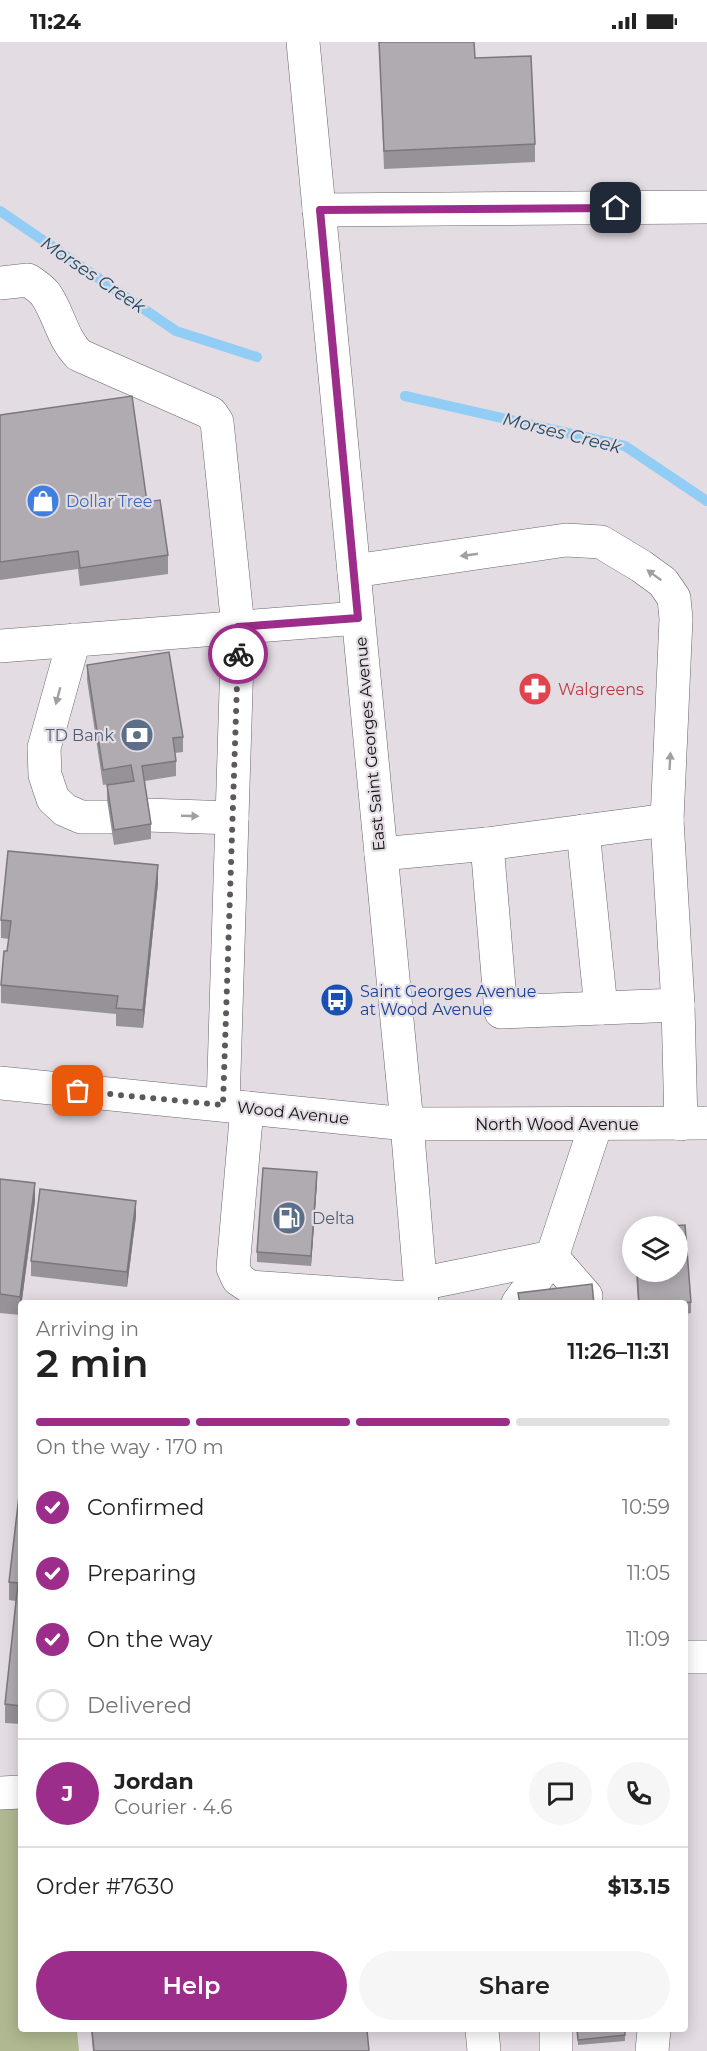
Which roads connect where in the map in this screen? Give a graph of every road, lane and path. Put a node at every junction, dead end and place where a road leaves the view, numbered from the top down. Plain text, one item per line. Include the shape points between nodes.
1 (303, 42) edge
2 (707, 207) edge
3 (320, 210) junction
4 (0, 283) edge
5 (354, 571) junction
6 (358, 618) junction
7 (238, 627) junction
8 (74, 640) junction
9 (0, 646) edge
10 (147, 814) edge
11 (109, 817) edge
12 (232, 818) junction
13 (667, 820) junction
14 (583, 831) junction
15 (487, 844) junction
16 (381, 854) junction
17 (678, 1005) junction
18 (601, 1008) junction
19 (0, 1083) edge
20 (235, 1107) junction
21 (694, 1123) edge
22 (407, 1124) junction
23 (596, 1124) junction
24 (552, 1257) junction
25 (421, 1296) edge
26 (586, 1296) edge
27 (532, 1300) edge
28 (688, 1657) edge
29 (707, 1657) edge
30 (18, 1792) edge
31 (0, 1793) edge
32 (482, 2032) edge
33 (556, 2032) edge
34 (654, 2032) edge
35 (484, 2051) edge
36 (556, 2051) edge
37 (652, 2051) edge

1 - 3 main road, East Saint Georges Avenue
2 - 3 main road
3 - 5 main road, East Saint Georges Avenue
4 - 7 main road via 27,280 39,288 70,346 79,355 211,413 217,422
5 - 6 main road, East Saint Georges Avenue
13 -> 5 main road via 676,619 674,598 663,582 601,542 566,540
6 - 7 main road
6 - 16 main road, East Saint Georges Avenue
7 - 8 main road
7 - 12 main road
8 - 9 main road
8 -> 11 main road via 44,748 45,775 53,799 65,810 81,817
10 -> 12 main road
12 - 20 main road
13 - 14 main road
13 - 17 main road
14 - 15 main road
14 - 18 main road
15 - 16 main road
15 - 18 main road via 501,1012
16 - 22 main road, East Saint Georges Avenue
17 - 18 main road
17 - 21 main road
19 - 20 main road, Wood Avenue
20 - 22 main road, Wood Avenue
20 - 25 main road via 233,1268 238,1279 250,1287
21 - 23 main road, North Wood Avenue
22 - 23 main road, North Wood Avenue
22 - 25 main road, East Saint Georges Avenue
23 - 24 main road
24 - 25 main road
24 - 26 main road
24 - 27 main road
28 - 29 main road
30 - 31 main road
32 - 35 main road
33 - 36 main road
34 - 37 main road

